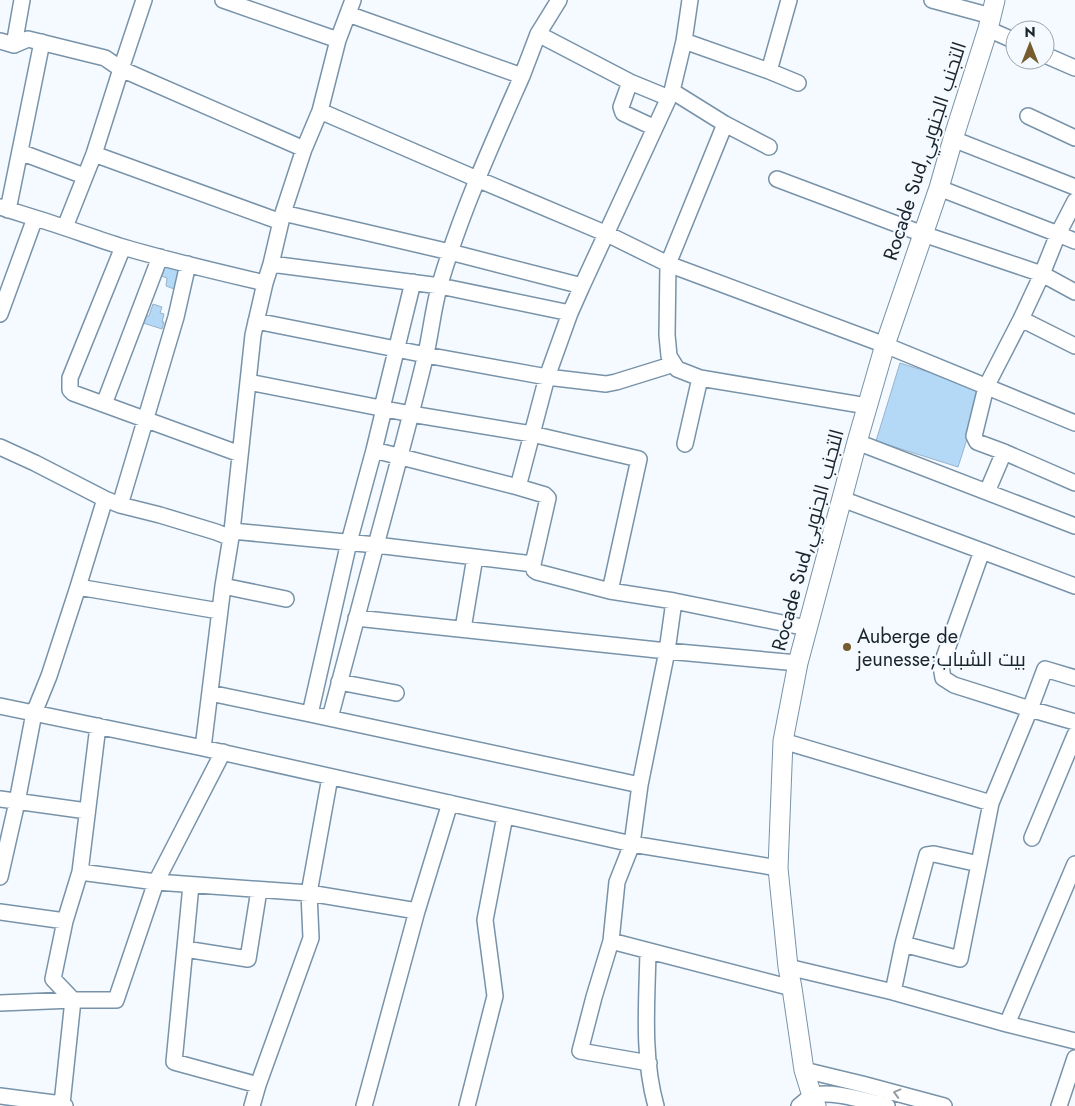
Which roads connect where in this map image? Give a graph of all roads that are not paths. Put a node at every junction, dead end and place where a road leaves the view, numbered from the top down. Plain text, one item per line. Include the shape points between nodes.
1 (22, 0) edge
2 (144, 0) edge
3 (223, 0) edge
4 (559, 0) edge
5 (690, 0) edge
6 (789, 0) edge
7 (932, 0) edge
8 (351, 7) edge
9 (991, 15) edge
10 (1005, 30) edge
11 (538, 34) junction
12 (338, 40) junction
13 (684, 41) junction
14 (42, 42) junction
15 (7, 43) edge
16 (1055, 59) edge
17 (1075, 68) edge
18 (121, 70) junction
19 (769, 71) junction
20 (522, 76) junction
21 (630, 82) junction
22 (798, 83) dead end
23 (671, 95) junction
24 (320, 111) junction
25 (1028, 116) dead end
26 (725, 124) junction
27 (655, 128) junction
28 (953, 138) junction
29 (1075, 138) edge
30 (769, 147) dead end
31 (304, 149) junction
32 (20, 152) junction
33 (94, 154) junction
34 (84, 176) junction
35 (477, 179) junction
36 (777, 179) dead end
37 (1075, 187) edge
38 (939, 188) junction
39 (1075, 201) edge
40 (4, 209) edge
41 (282, 217) junction
42 (35, 218) junction
43 (64, 227) junction
44 (607, 234) junction
45 (923, 234) junction
46 (1058, 234) junction
47 (1075, 241) edge
48 (123, 247) junction
49 (450, 252) junction
50 (160, 257) junction
51 (188, 264) junction
52 (272, 264) junction
53 (668, 264) junction
54 (1042, 274) junction
55 (413, 282) junction
56 (265, 283) junction
57 (440, 286) junction
58 (582, 286) junction
59 (1075, 292) edge
60 (1, 305) edge
61 (570, 313) junction
62 (1021, 319) junction
63 (256, 320) junction
64 (885, 345) junction
65 (1075, 346) edge
66 (396, 348) junction
67 (426, 355) junction
68 (674, 364) junction
69 (547, 377) junction
70 (700, 378) junction
71 (248, 382) junction
72 (986, 386) junction
73 (104, 404) junction
74 (867, 406) junction
75 (384, 408) junction
76 (411, 414) junction
77 (146, 419) junction
78 (1075, 423) edge
79 (532, 434) junction
80 (857, 442) junction
81 (685, 444) dead end
82 (0, 447) edge
83 (374, 450) junction
84 (1004, 452) junction
85 (240, 454) junction
86 (400, 456) junction
87 (1075, 483) edge
88 (518, 487) junction
89 (987, 492) junction
90 (105, 499) junction
91 (842, 499) junction
92 (120, 505) junction
93 (1075, 526) edge
94 (232, 534) junction
95 (350, 542) junction
96 (376, 544) junction
97 (982, 551) junction
98 (475, 557) junction
99 (534, 564) junction
100 (222, 586) junction
101 (1075, 586) edge
102 (78, 587) junction
103 (610, 590) junction
104 (286, 600) dead end
105 (674, 601) junction
106 (219, 611) junction
107 (356, 618) junction
108 (807, 628) junction
109 (463, 629) junction
110 (667, 651) junction
111 (798, 662) junction
112 (1075, 678) edge
113 (339, 682) junction
114 (396, 693) dead end
115 (210, 694) junction
116 (0, 706) edge
117 (1030, 709) junction
118 (34, 713) junction
119 (310, 714) junction
120 (330, 718) junction
121 (1075, 722) edge
122 (98, 726) junction
123 (1075, 735) edge
124 (783, 741) junction
125 (203, 748) junction
126 (223, 752) junction
127 (330, 777) junction
128 (640, 785) junction
129 (0, 799) edge
130 (17, 802) junction
131 (450, 803) junction
132 (991, 803) junction
133 (87, 812) junction
134 (506, 816) junction
135 (1032, 838) dead end
136 (632, 844) junction
137 (979, 864) junction
138 (1075, 864) edge
139 (778, 868) junction
140 (80, 872) junction
141 (0, 877) edge
142 (156, 882) junction
143 (192, 885) junction
144 (259, 890) junction
145 (309, 894) junction
146 (418, 911) junction
147 (0, 912) edge
148 (65, 921) junction
149 (611, 941) junction
150 (902, 944) junction
151 (185, 949) junction
152 (648, 950) junction
153 (788, 967) junction
154 (792, 988) junction
155 (893, 992) junction
156 (73, 1000) junction
157 (0, 1003) edge
158 (1007, 1024) junction
159 (1075, 1042) edge
160 (1075, 1058) edge
161 (649, 1063) junction
162 (804, 1070) junction
163 (258, 1085) junction
164 (0, 1096) edge
165 (809, 1103) edge
166 (62, 1105) edge
167 (252, 1106) edge
168 (364, 1106) edge
169 (466, 1106) edge
170 (656, 1106) edge
171 (887, 1106) edge
172 (944, 1106) edge
173 (1059, 1106) edge

1 - 15 street
2 - 18 street
3 - 12 street
4 - 11 street
5 - 13 street
6 - 19 street
7 - 9 street
8 - 12 street
8 - 20 street
9 - 10 street
9 - 28 main road, Rocade Sud,التجنب الجنوبي
11 - 20 street
11 - 21 street
12 - 24 street
13 - 19 street
13 - 23 street
14 - 15 street via 28,38
14 - 18 street via 105,58
14 - 32 street
16 - 17 street
18 - 31 street
18 - 33 street
19 - 22 street
20 - 35 street
21 - 23 street
21 - 27 street via 621,107 623,113
23 - 26 street
23 - 27 street
24 - 31 street
24 - 35 street
25 - 29 street
26 - 30 street
26 - 53 street
27 - 44 street
28 - 37 street
28 - 38 main road, Rocade Sud,التجنب الجنوبي
31 - 41 street
32 - 34 street
32 - 40 street
33 - 34 street
33 - 41 street
34 - 43 street
35 - 44 street
35 - 49 street
36 - 45 street
38 - 45 main road, Rocade Sud,التجنب الجنوبي
38 - 46 street
39 - 46 street
40 - 42 street
41 - 49 street
41 - 52 street
42 - 43 street
42 - 60 street
43 - 48 street
44 - 53 street
44 - 58 street
45 - 54 street
45 - 64 main road, Rocade Sud,التجنب الجنوبي
46 - 47 street
46 - 54 street
48 - 50 street
48 - 73 street via 70,378 70,390
49 - 57 street
49 - 58 street
50 - 51 street
50 - 73 street
51 - 56 street
51 - 77 street via 176,318
52 - 55 street
52 - 56 street
53 - 64 street
53 - 68 street via 667,335 669,356
54 - 59 street
54 - 62 street
55 - 57 street
55 - 66 street
56 - 63 street
57 - 61 street
57 - 67 street
58 - 61 street
61 - 69 street
62 - 65 street
62 - 72 street
63 - 66 street
63 - 71 street
64 - 72 street
64 - 74 main road, Rocade Sud,التجنب الجنوبي
66 - 67 street
66 - 75 street
67 - 69 street
67 - 76 street
68 - 69 street via 606,384
68 - 70 street via 677,369
69 - 79 street
70 - 74 street
70 - 81 street
71 - 75 street
71 - 85 street
72 - 78 street
72 - 84 street via 974,436 977,442
73 - 77 street
74 - 80 main road, Rocade Sud,التجنب الجنوبي
75 - 76 street
75 - 83 street
76 - 79 street
76 - 86 street
77 - 85 street
77 - 92 street
79 - 88 street
79 - 103 street via 639,459
80 - 89 street
80 - 91 main road, Rocade Sud,التجنب الجنوبي
82 - 90 street
83 - 86 street
83 - 95 street
84 - 87 street
84 - 89 street
85 - 94 street
86 - 88 street
86 - 96 street
88 - 99 street via 548,498
89 - 93 street
90 - 92 street
90 - 102 street
91 - 97 street
91 - 108 main road, Rocade Sud,التجنب الجنوبي
92 - 94 street
94 - 95 street
94 - 100 street
95 - 96 street
95 - 119 street
96 - 98 street
96 - 107 street
97 - 101 street
97 - 117 street via 941,666 943,678
98 - 99 street
98 - 109 street
99 - 103 street via 537,572
100 - 104 street
100 - 106 street
102 - 106 street
102 - 118 street
103 - 105 street
105 - 108 street
105 - 110 street
106 - 115 street
107 - 109 street
107 - 113 street
108 - 111 main road, Rocade Sud,التجنب الجنوبي
109 - 110 street
110 - 111 street
110 - 128 street
111 - 124 main road, Rocade Sud,التجنب الجنوبي
112 - 117 street via 1045,669
113 - 114 street
113 - 120 street
115 - 119 street
115 - 125 street
116 - 118 street
117 - 121 street
117 - 132 street
118 - 122 street
118 - 130 street
119 - 120 street
120 - 128 street
122 - 125 street
122 - 133 street
123 - 135 street
124 - 132 street
124 - 139 main road, Rocade Sud,التجنب الجنوبي
125 - 126 street
126 - 127 street
126 - 142 street
127 - 131 street
127 - 145 street
128 - 136 street
129 - 130 street
130 - 133 street
130 - 141 street
131 - 134 street
131 - 146 street
132 - 137 street
133 - 140 street
134 - 136 street
134 - 169 street via 485,920 495,996
136 - 139 street
136 - 149 street via 617,882
137 - 150 street via 928,855
137 - 150 street via 960,959
138 - 158 street
139 - 153 main road, Rocade Sud,التجنب الجنوبي
140 - 142 street
140 - 148 street
142 - 143 street
142 - 156 street via 116,1000
143 - 144 street
143 - 151 street
144 - 145 street
144 - 151 street via 248,959
145 - 146 street
145 - 163 street via 311,938
146 - 168 street
147 - 148 street
148 - 156 street via 53,979
149 - 152 street
149 - 161 street via 580,1051
150 - 155 street
151 - 163 street via 174,1062
152 - 154 street
152 - 161 street via 646,1038
153 - 154 main road, Rocade Sud,التجنب الجنوبي
153 - 155 street
154 - 162 main road, Rocade Sud,التجنب الجنوبي
155 - 158 street
156 - 157 street
156 - 166 street
158 - 159 street
160 - 173 street
161 - 170 street
162 - 165 main road, Rocade Sud,التجنب الجنوبي
172 -> 162 street
163 - 167 street
164 - 166 street
165 - 171 street via 825,1094

